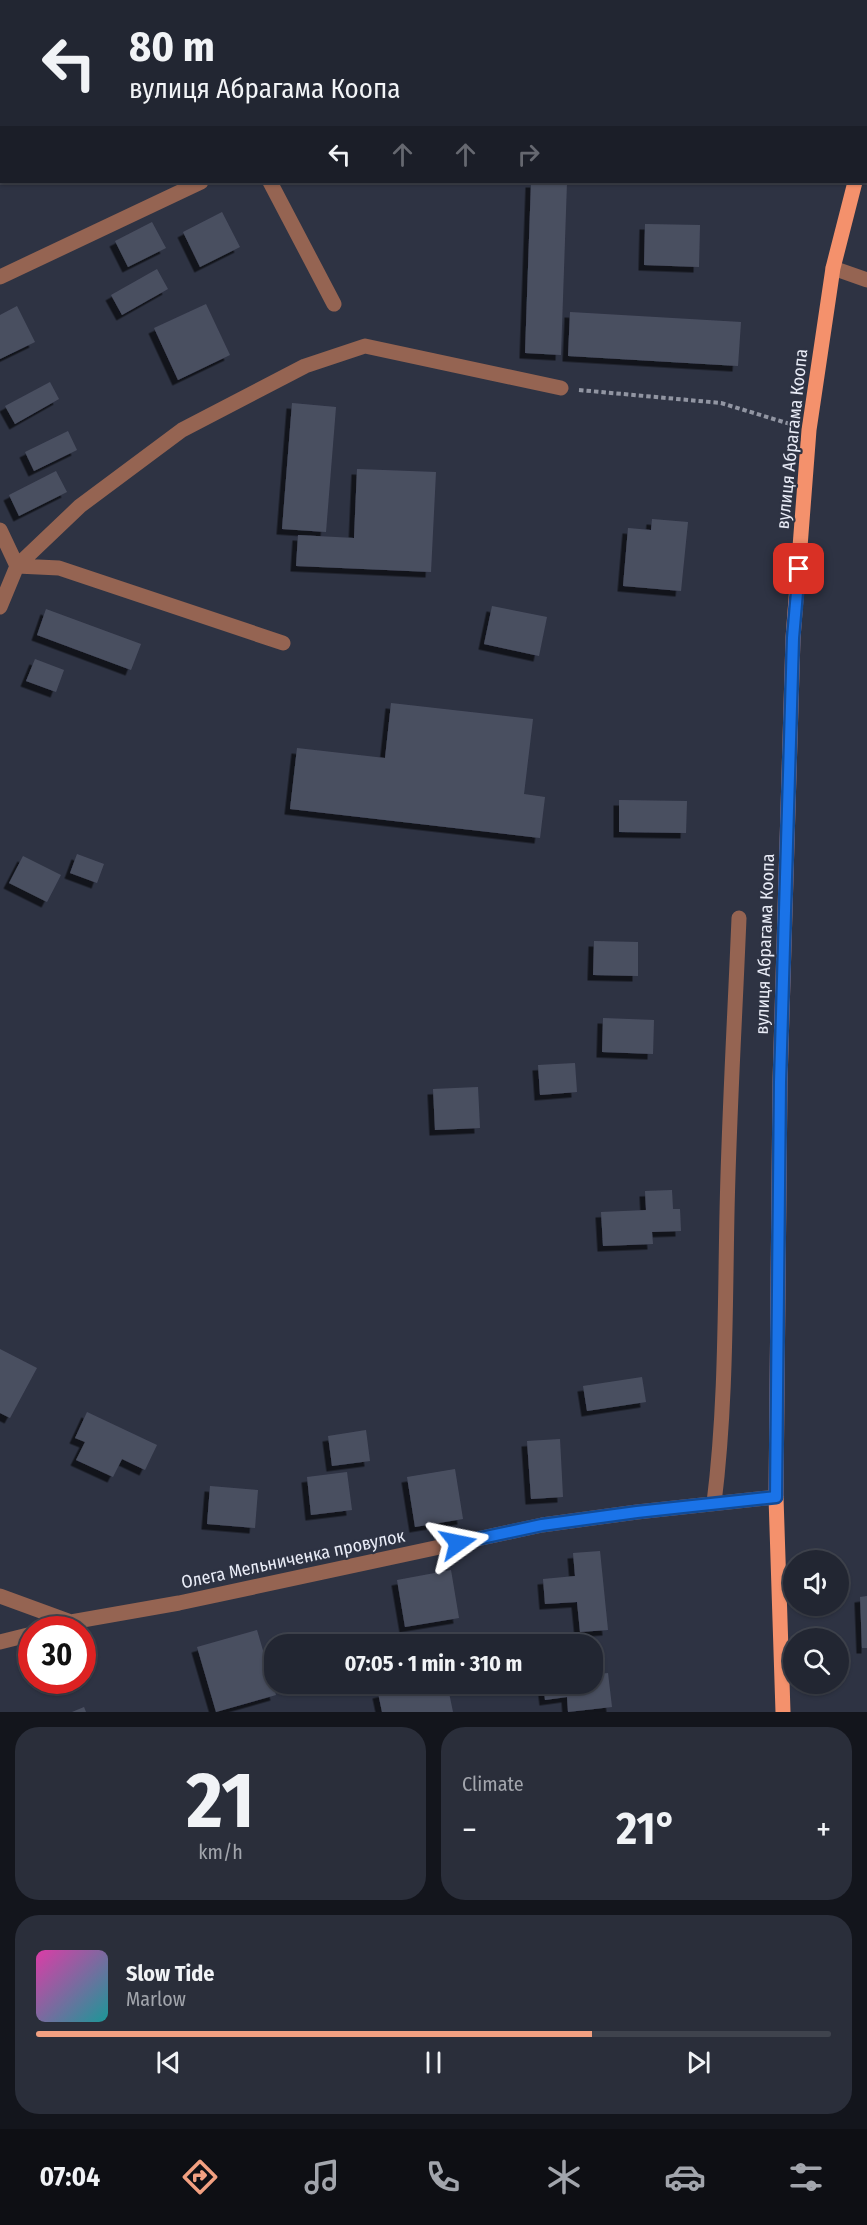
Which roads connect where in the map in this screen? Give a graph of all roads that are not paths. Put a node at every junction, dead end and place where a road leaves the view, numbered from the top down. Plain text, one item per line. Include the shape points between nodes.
1 (199, 183) edge
2 (271, 183) edge
3 (855, 183) edge
4 (833, 268) junction
5 (0, 277) edge
6 (867, 279) edge
7 (334, 304) dead end
8 (561, 388) road end
9 (0, 530) edge
10 (17, 566) junction
11 (0, 607) edge
12 (283, 643) dead end
13 (739, 918) dead end
14 (776, 1497) junction
15 (714, 1503) junction
16 (0, 1596) edge
17 (53, 1616) edge
18 (96, 1618) edge
19 (18, 1638) edge
20 (0, 1642) edge
21 (783, 1712) edge

1 - 5 street
2 - 7 street
3 - 4 main road, вулиця Абрагама Коопа
4 - 6 street
4 - 14 main road, вулиця Абрагама Коопа via 809,430 794,627 780,1082
8 - 10 street via 365,346 305,366 182,430 80,506
9 - 10 street
10 - 11 street
10 - 12 street via 59,568
13 - 15 street
14 - 15 street, Олега Мельниченка провулок
14 - 21 main road, вулиця Абрагама Коопа
15 - 18 street, Олега Мельниченка провулок via 542,1525
16 - 17 street
19 - 20 street

